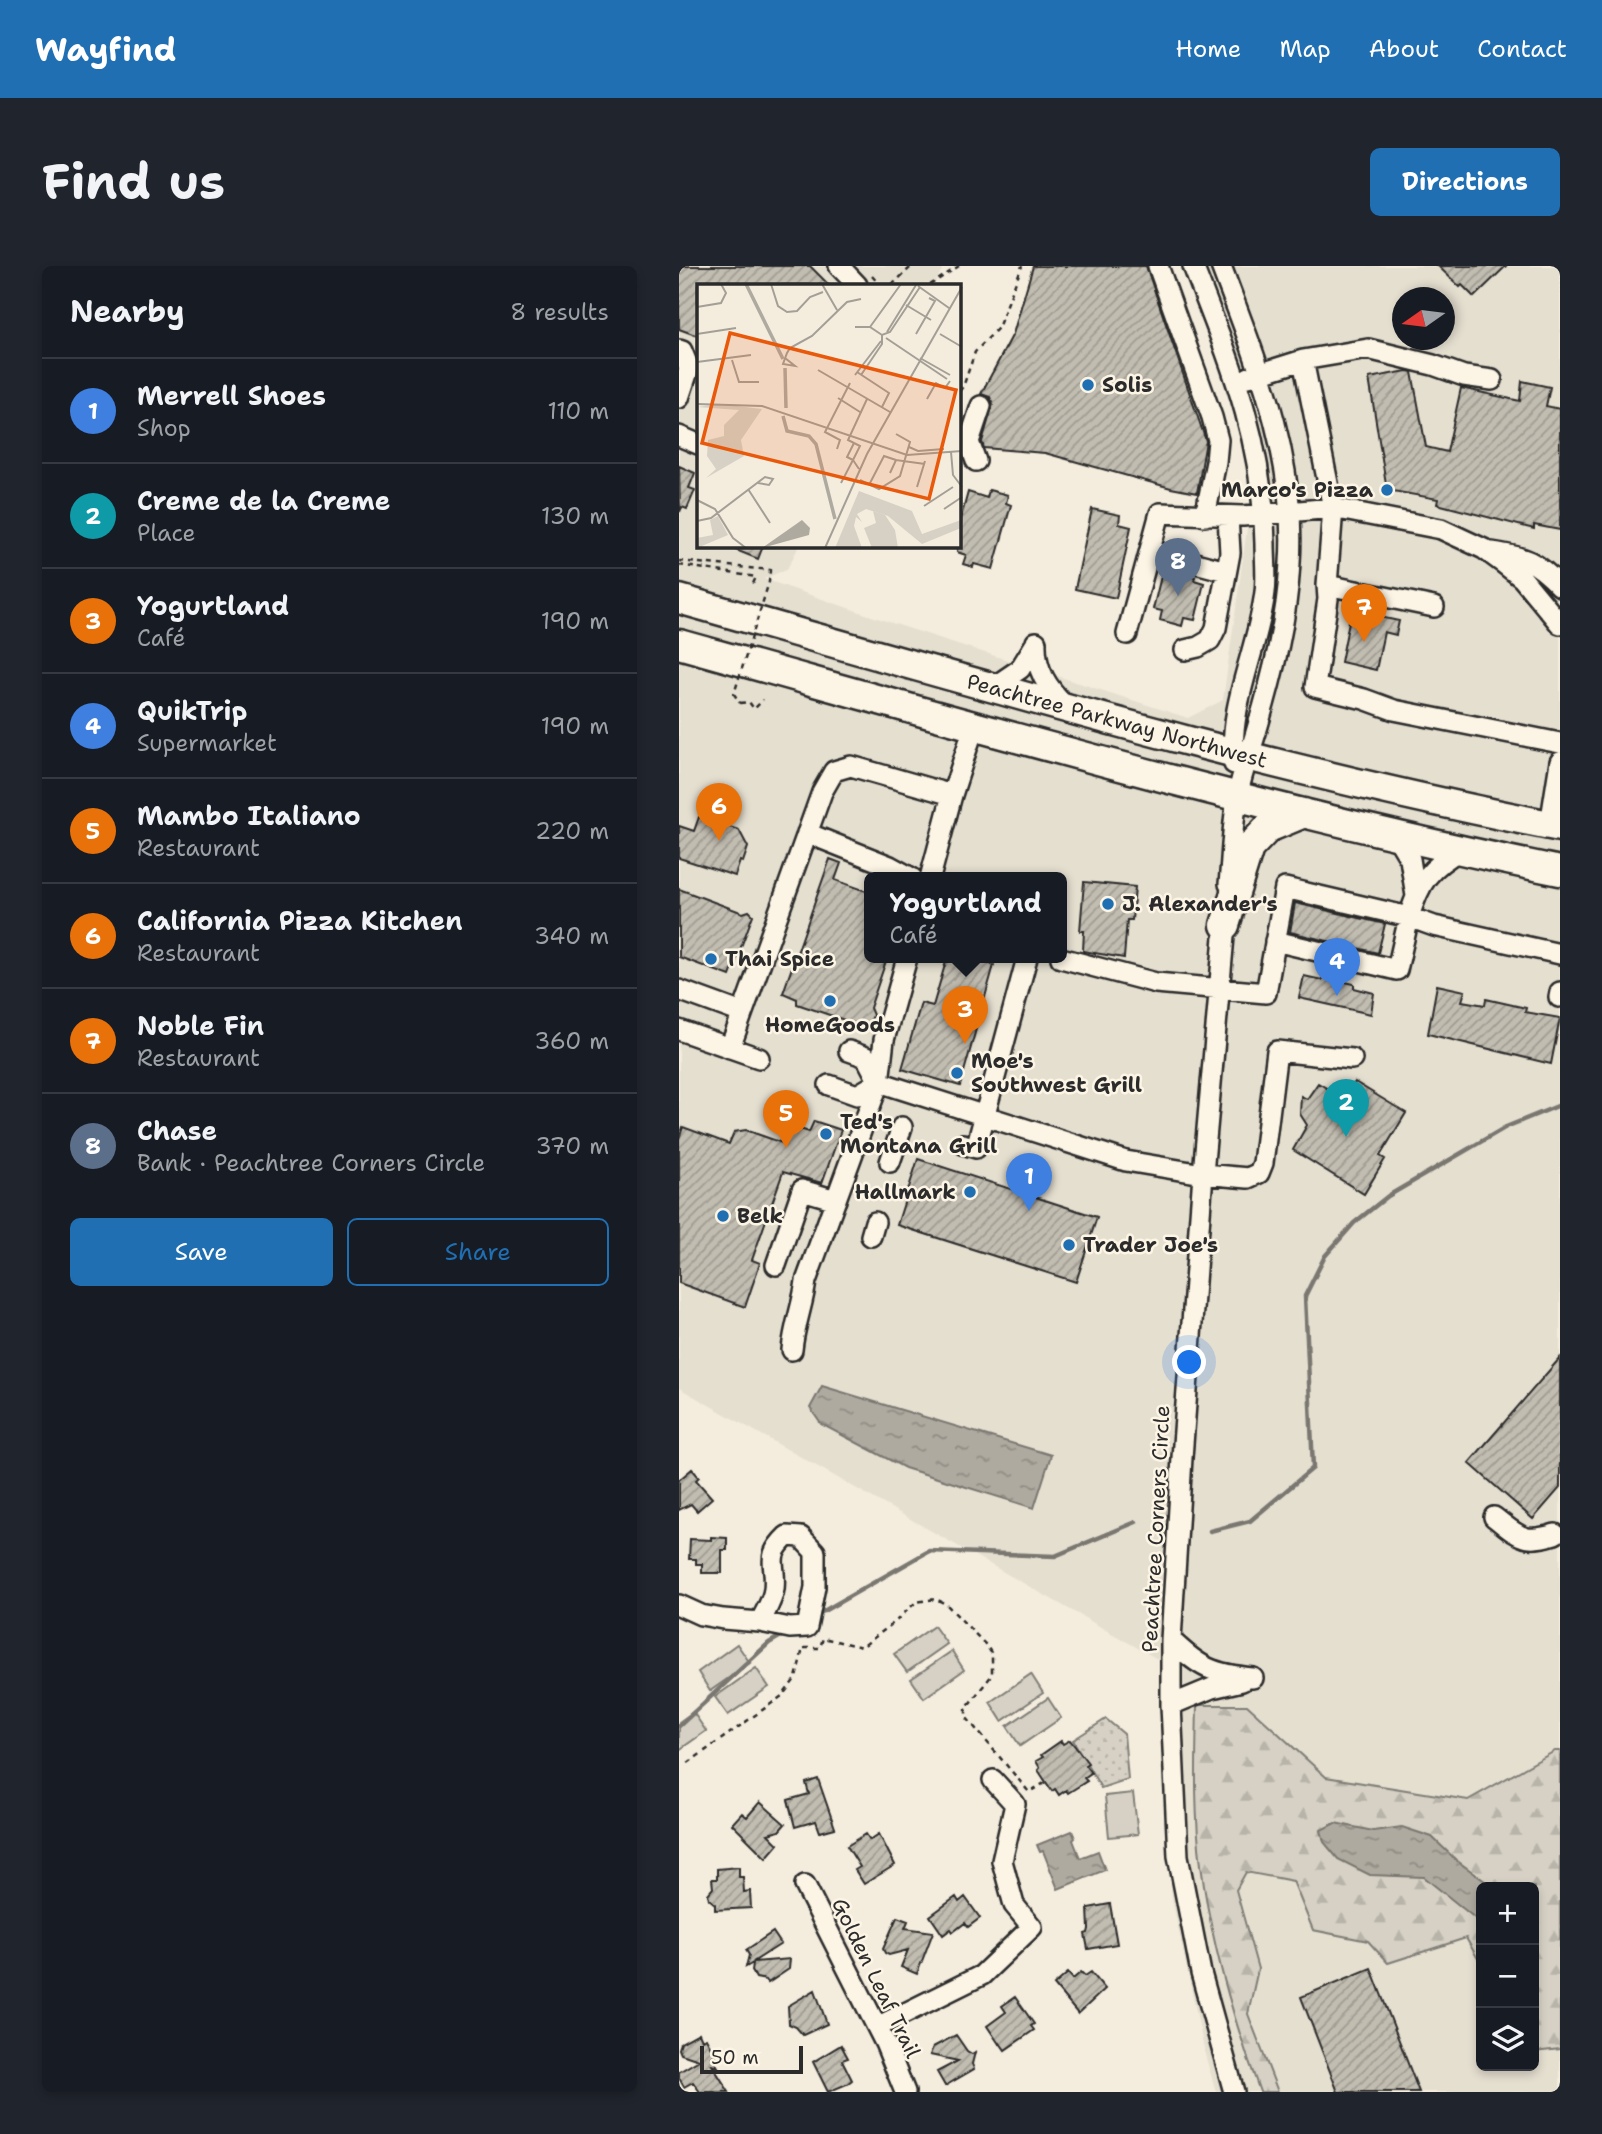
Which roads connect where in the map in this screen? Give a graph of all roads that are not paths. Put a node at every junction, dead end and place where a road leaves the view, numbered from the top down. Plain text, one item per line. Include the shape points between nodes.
1 (1158, 266) edge
2 (1193, 266) edge
3 (1221, 266) edge
4 (679, 350) edge
5 (1303, 360) junction
6 (1261, 373) junction
7 (1492, 380) dead end
8 (1237, 381) junction
9 (679, 398) edge
10 (981, 406) dead end
11 (679, 436) edge
12 (697, 444) edge
13 (976, 461) dead end
14 (1333, 508) junction
15 (1290, 512) junction
16 (1205, 516) junction
17 (1228, 516) junction
18 (1265, 516) junction
19 (1150, 551) junction
20 (1485, 551) junction
21 (1226, 571) junction
22 (1327, 585) junction
23 (1560, 586) edge
24 (679, 599) edge
25 (1434, 607) dead end
26 (679, 619) edge
27 (1560, 624) edge
28 (1127, 634) dead end
29 (826, 641) junction
30 (679, 644) edge
31 (1185, 650) dead end
32 (992, 688) junction
33 (1069, 710) junction
34 (974, 727) junction
35 (1560, 743) edge
36 (1240, 754) junction
37 (1560, 762) edge
38 (952, 794) junction
39 (1237, 796) junction
40 (1304, 813) junction
41 (1555, 826) edge
42 (807, 833) junction
43 (1395, 834) junction
44 (1462, 849) junction
45 (1549, 868) edge
46 (901, 872) edge
47 (932, 872) edge
48 (1560, 885) edge
49 (1416, 895) junction
50 (1409, 917) junction
51 (1225, 925) junction
52 (1275, 941) junction
53 (1560, 954) edge
54 (1067, 960) edge
55 (906, 963) edge
56 (1026, 963) edge
57 (679, 990) edge
58 (1218, 990) junction
59 (742, 1013) junction
60 (679, 1030) edge
61 (730, 1048) junction
62 (849, 1051) dead end
63 (759, 1058) dead end
64 (1352, 1059) dead end
65 (879, 1082) junction
66 (828, 1084) dead end
67 (984, 1114) junction
68 (902, 1127) dead end
69 (963, 1144) dead end
70 (890, 1162) dead end
71 (1203, 1174) junction
72 (836, 1200) junction
73 (776, 1265) dead end
74 (792, 1350) dead end
75 (1494, 1517) dead end
76 (1555, 1534) dead end
77 (679, 1605) edge
78 (760, 1622) junction
79 (1171, 1640) junction
80 (1171, 1674) junction
81 (1221, 1675) junction
82 (1171, 1705) junction
83 (993, 1780) dead end
84 (805, 1885) dead end
85 (877, 2027) junction
86 (905, 2092) edge
87 (1234, 2092) edge

1 - 16 street via 1218,440
2 - 8 street, Peachtree Corners Circle
3 - 6 street, Peachtree Corners Circle
4 - 9 street via 689,368
5 - 6 street
5 - 7 street via 1368,349
5 - 14 street
6 - 8 street
6 - 15 street, Peachtree Corners Circle via 1282,449
8 - 18 street, Peachtree Corners Circle via 1254,439
10 - 13 street via 969,442
11 - 12 street
14 - 15 street
14 - 20 street via 1441,529
14 - 22 street
15 - 18 street
15 - 36 street, Peachtree Corners Circle via 1291,560 1284,618 1262,712
16 - 17 street
16 - 19 street via 1160,513
17 - 18 street
17 - 21 street
18 - 36 street, Peachtree Corners Circle via 1265,594 1233,723
19 - 21 street
19 - 28 street
20 - 23 street via 1520,556
20 - 27 street via 1522,578
21 - 31 street via 1216,628 1209,640
22 - 25 street
22 - 35 street via 1315,687 1394,710
24 - 29 highway, Peachtree Parkway Northwest
26 - 29 highway via 763,639
29 - 32 highway, Peachtree Parkway Northwest
30 - 34 highway, Peachtree Parkway Northwest
32 - 33 highway, Peachtree Parkway Northwest
32 - 33 street via 1020,669 1036,642 1046,684
33 - 36 highway, Peachtree Parkway Northwest
34 - 38 street
34 - 39 highway, Peachtree Parkway Northwest
36 - 39 street, Peachtree Corners Circle
36 - 41 highway, Peachtree Parkway Northwest
37 - 41 street
38 - 42 street via 852,766 834,771
38 - 47 street
39 - 40 highway, Peachtree Parkway Northwest
39 - 51 street, Peachtree Corners Circle
40 - 43 highway, Peachtree Parkway Northwest
40 - 51 highway via 1268,828 1249,848
42 - 46 street
42 - 59 street
43 - 44 highway, Peachtree Parkway Northwest
43 - 49 street via 1410,859
44 - 45 highway, Peachtree Parkway Northwest
44 - 49 street via 1429,872
45 - 48 street
49 - 50 street
50 - 52 street via 1397,970
50 - 52 street via 1285,888
50 - 53 street
51 - 58 street, Peachtree Corners Circle
52 - 58 street via 1266,993
54 - 58 street via 1156,983
55 - 65 street via 884,1040
56 - 67 street
57 - 59 street
58 - 71 street, Peachtree Corners Circle
59 - 61 street
60 - 61 street
61 - 63 street
62 - 65 street via 866,1057
64 - 71 street via 1277,1051 1259,1173 1248,1178
65 - 66 street via 857,1095
65 - 67 street
65 - 72 street
67 - 69 street via 975,1148
67 - 71 street via 1126,1161
68 - 70 street
71 - 79 street, Peachtree Corners Circle
72 - 73 street via 802,1190
72 - 74 street via 806,1281
75 - 76 street via 1520,1537 1537,1540
77 - 78 street via 701,1615
78 - 78 street via 807,1627 815,1587 815,1552 801,1536 787,1536 775,1548 774,1591
79 - 80 street, Peachtree Corners Circle
79 - 81 street via 1196,1662
80 - 81 street
80 - 82 street, Peachtree Corners Circle
81 - 82 street via 1253,1678
82 - 87 street, Peachtree Corners Circle via 1178,1856 1201,1973
83 - 85 street via 1015,1804 1002,1861 1014,1905 1033,1927 982,1975
84 - 85 street, Golden Leaf Trail
85 - 86 street, Golden Leaf Trail

